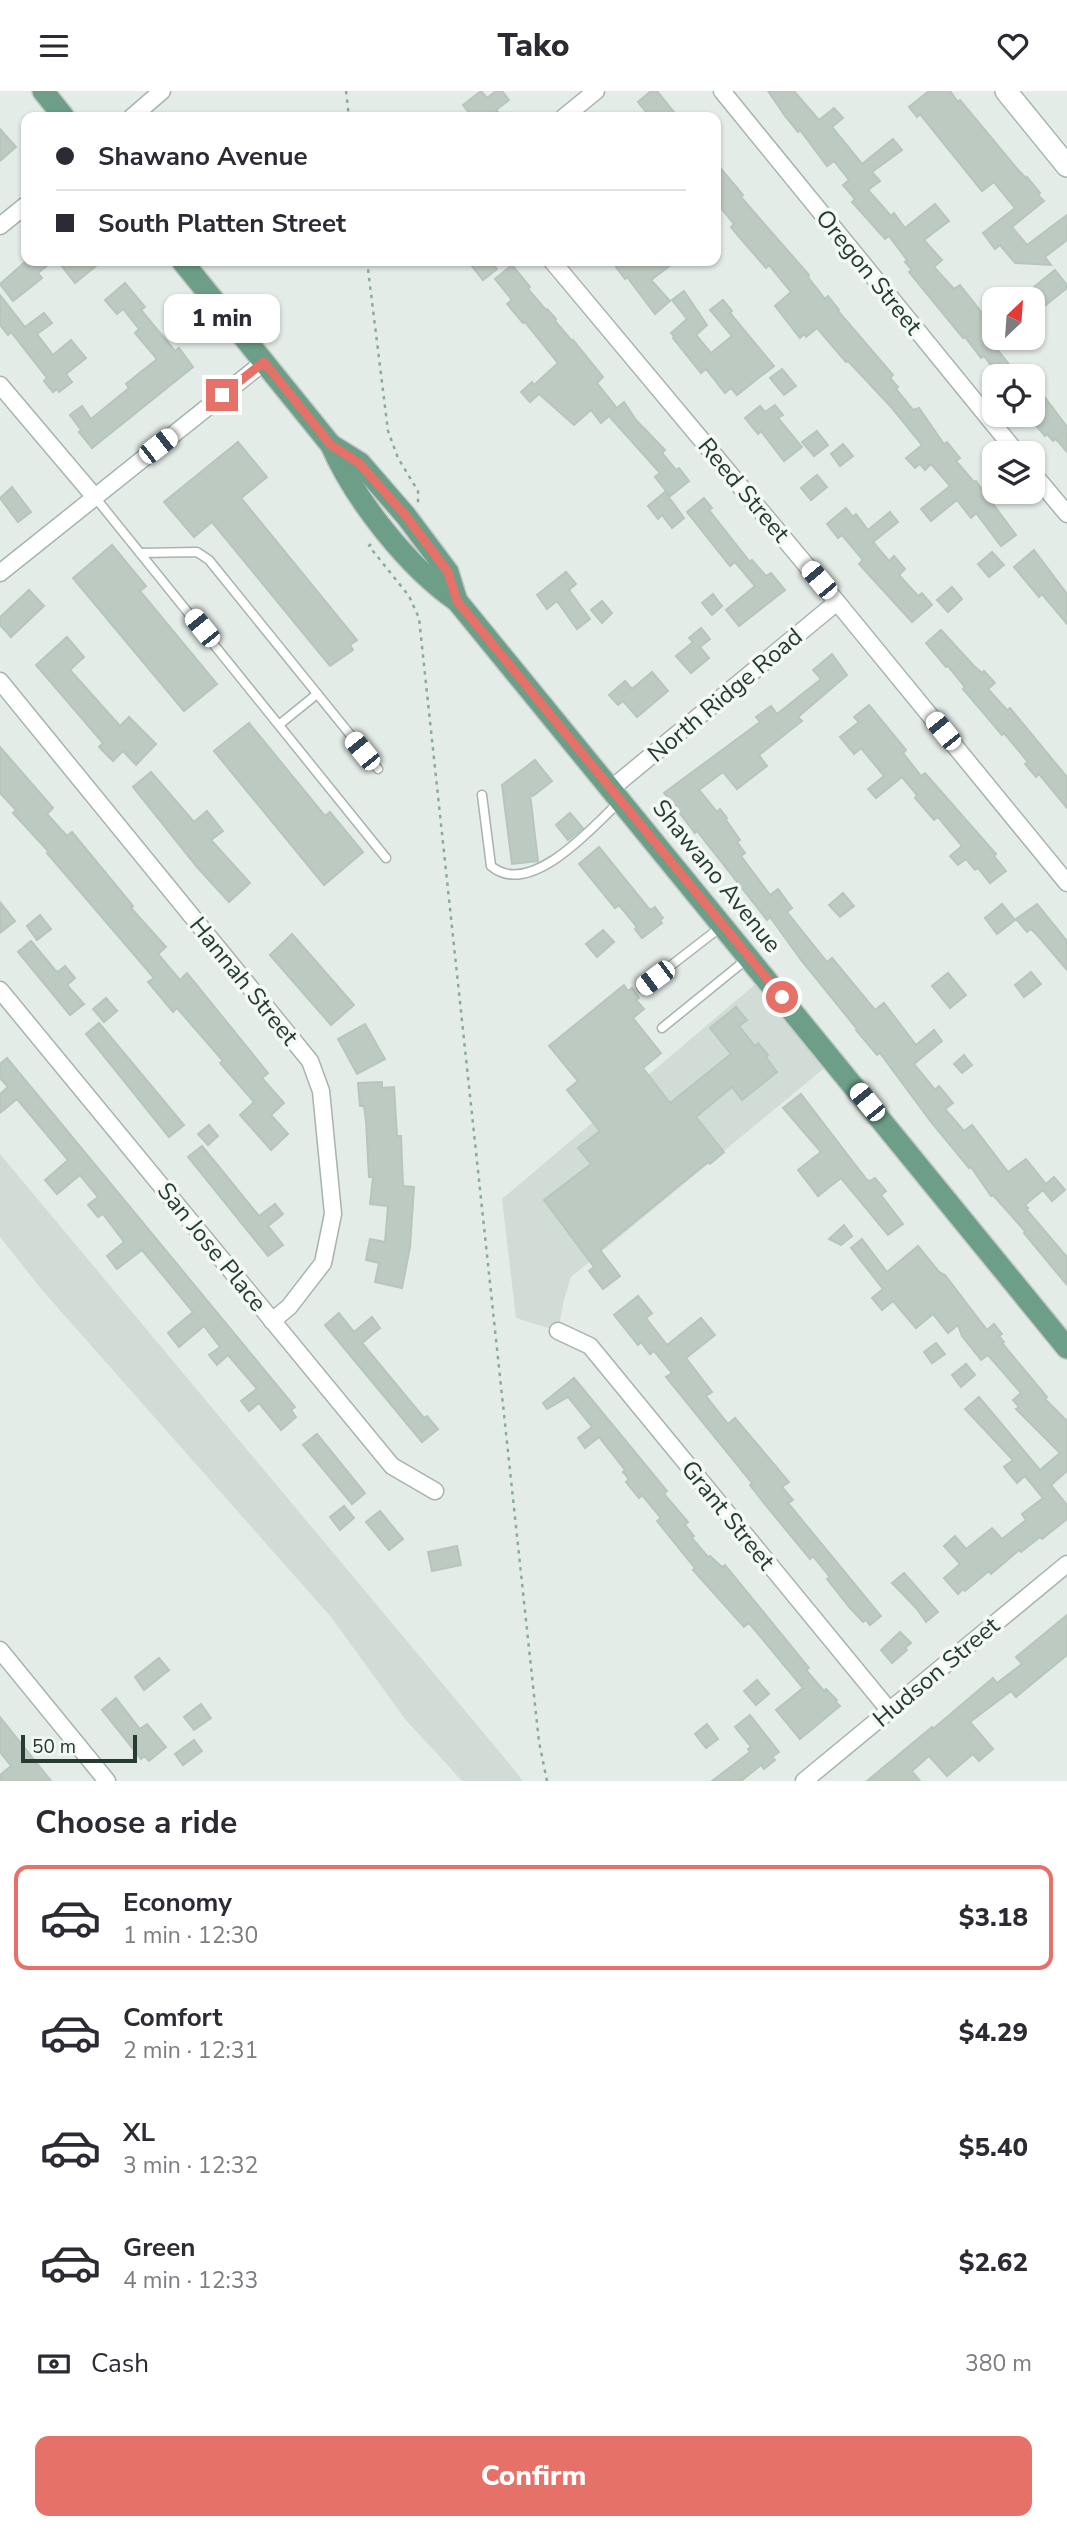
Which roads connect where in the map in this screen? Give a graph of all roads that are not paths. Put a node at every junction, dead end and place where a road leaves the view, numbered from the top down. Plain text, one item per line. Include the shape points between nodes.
1 (43, 91) edge
2 (162, 91) edge
3 (596, 91) edge
4 (722, 91) edge
5 (1006, 91) edge
6 (60, 112) edge
7 (138, 112) edge
8 (570, 112) edge
9 (1067, 166) edge
10 (21, 209) edge
11 (0, 226) edge
12 (186, 266) edge
13 (556, 266) edge
14 (264, 362) junction
15 (0, 385) edge
16 (1007, 441) edge
17 (1045, 488) edge
18 (94, 496) junction
19 (1067, 514) edge
20 (140, 552) junction
21 (0, 573) edge
22 (837, 602) junction
23 (0, 681) edge
24 (317, 694) junction
25 (280, 724) junction
26 (378, 769) dead end
27 (617, 794) junction
28 (482, 795) dead end
29 (386, 858) dead end
30 (1067, 883) edge
31 (723, 925) junction
32 (749, 957) junction
33 (642, 988) dead end
34 (0, 990) edge
35 (662, 1028) dead end
36 (272, 1321) junction
37 (558, 1331) dead end
38 (1067, 1348) edge
39 (435, 1491) dead end
40 (1067, 1564) edge
41 (2, 1656) edge
42 (889, 1710) junction
43 (107, 1781) edge
44 (804, 1781) edge

1 - 6 main road
2 - 7 street
3 - 8 street
4 - 16 street, Oregon Street
5 - 9 street
10 - 11 street
12 - 14 main road, Shawano Avenue
13 - 22 street, Reed Street
14 - 18 street
14 - 27 main road, Shawano Avenue via 331,445 364,503 433,585 457,601
15 - 18 street
17 - 19 street
18 - 20 lane
18 - 21 street
20 - 24 lane via 197,552 209,559
20 - 25 lane
22 - 27 street, North Ridge Road
22 - 30 street, Reed Street
23 - 36 street, Hannah Street via 310,1061 321,1091 333,1214 323,1263 289,1307
24 - 25 lane
24 - 26 lane
25 - 29 lane
27 - 28 lane via 593,826 538,871 523,875 506,874 491,866
27 - 31 main road, Shawano Avenue
31 - 32 main road, Shawano Avenue
31 - 33 lane
32 - 35 lane
32 - 38 main road, Shawano Avenue
34 - 36 street, San Jose Place
36 - 39 street, San Jose Place via 392,1465
37 - 42 street, Grant Street via 590,1346
40 - 42 street, Hudson Street
41 - 43 street
42 - 44 street, Hudson Street

